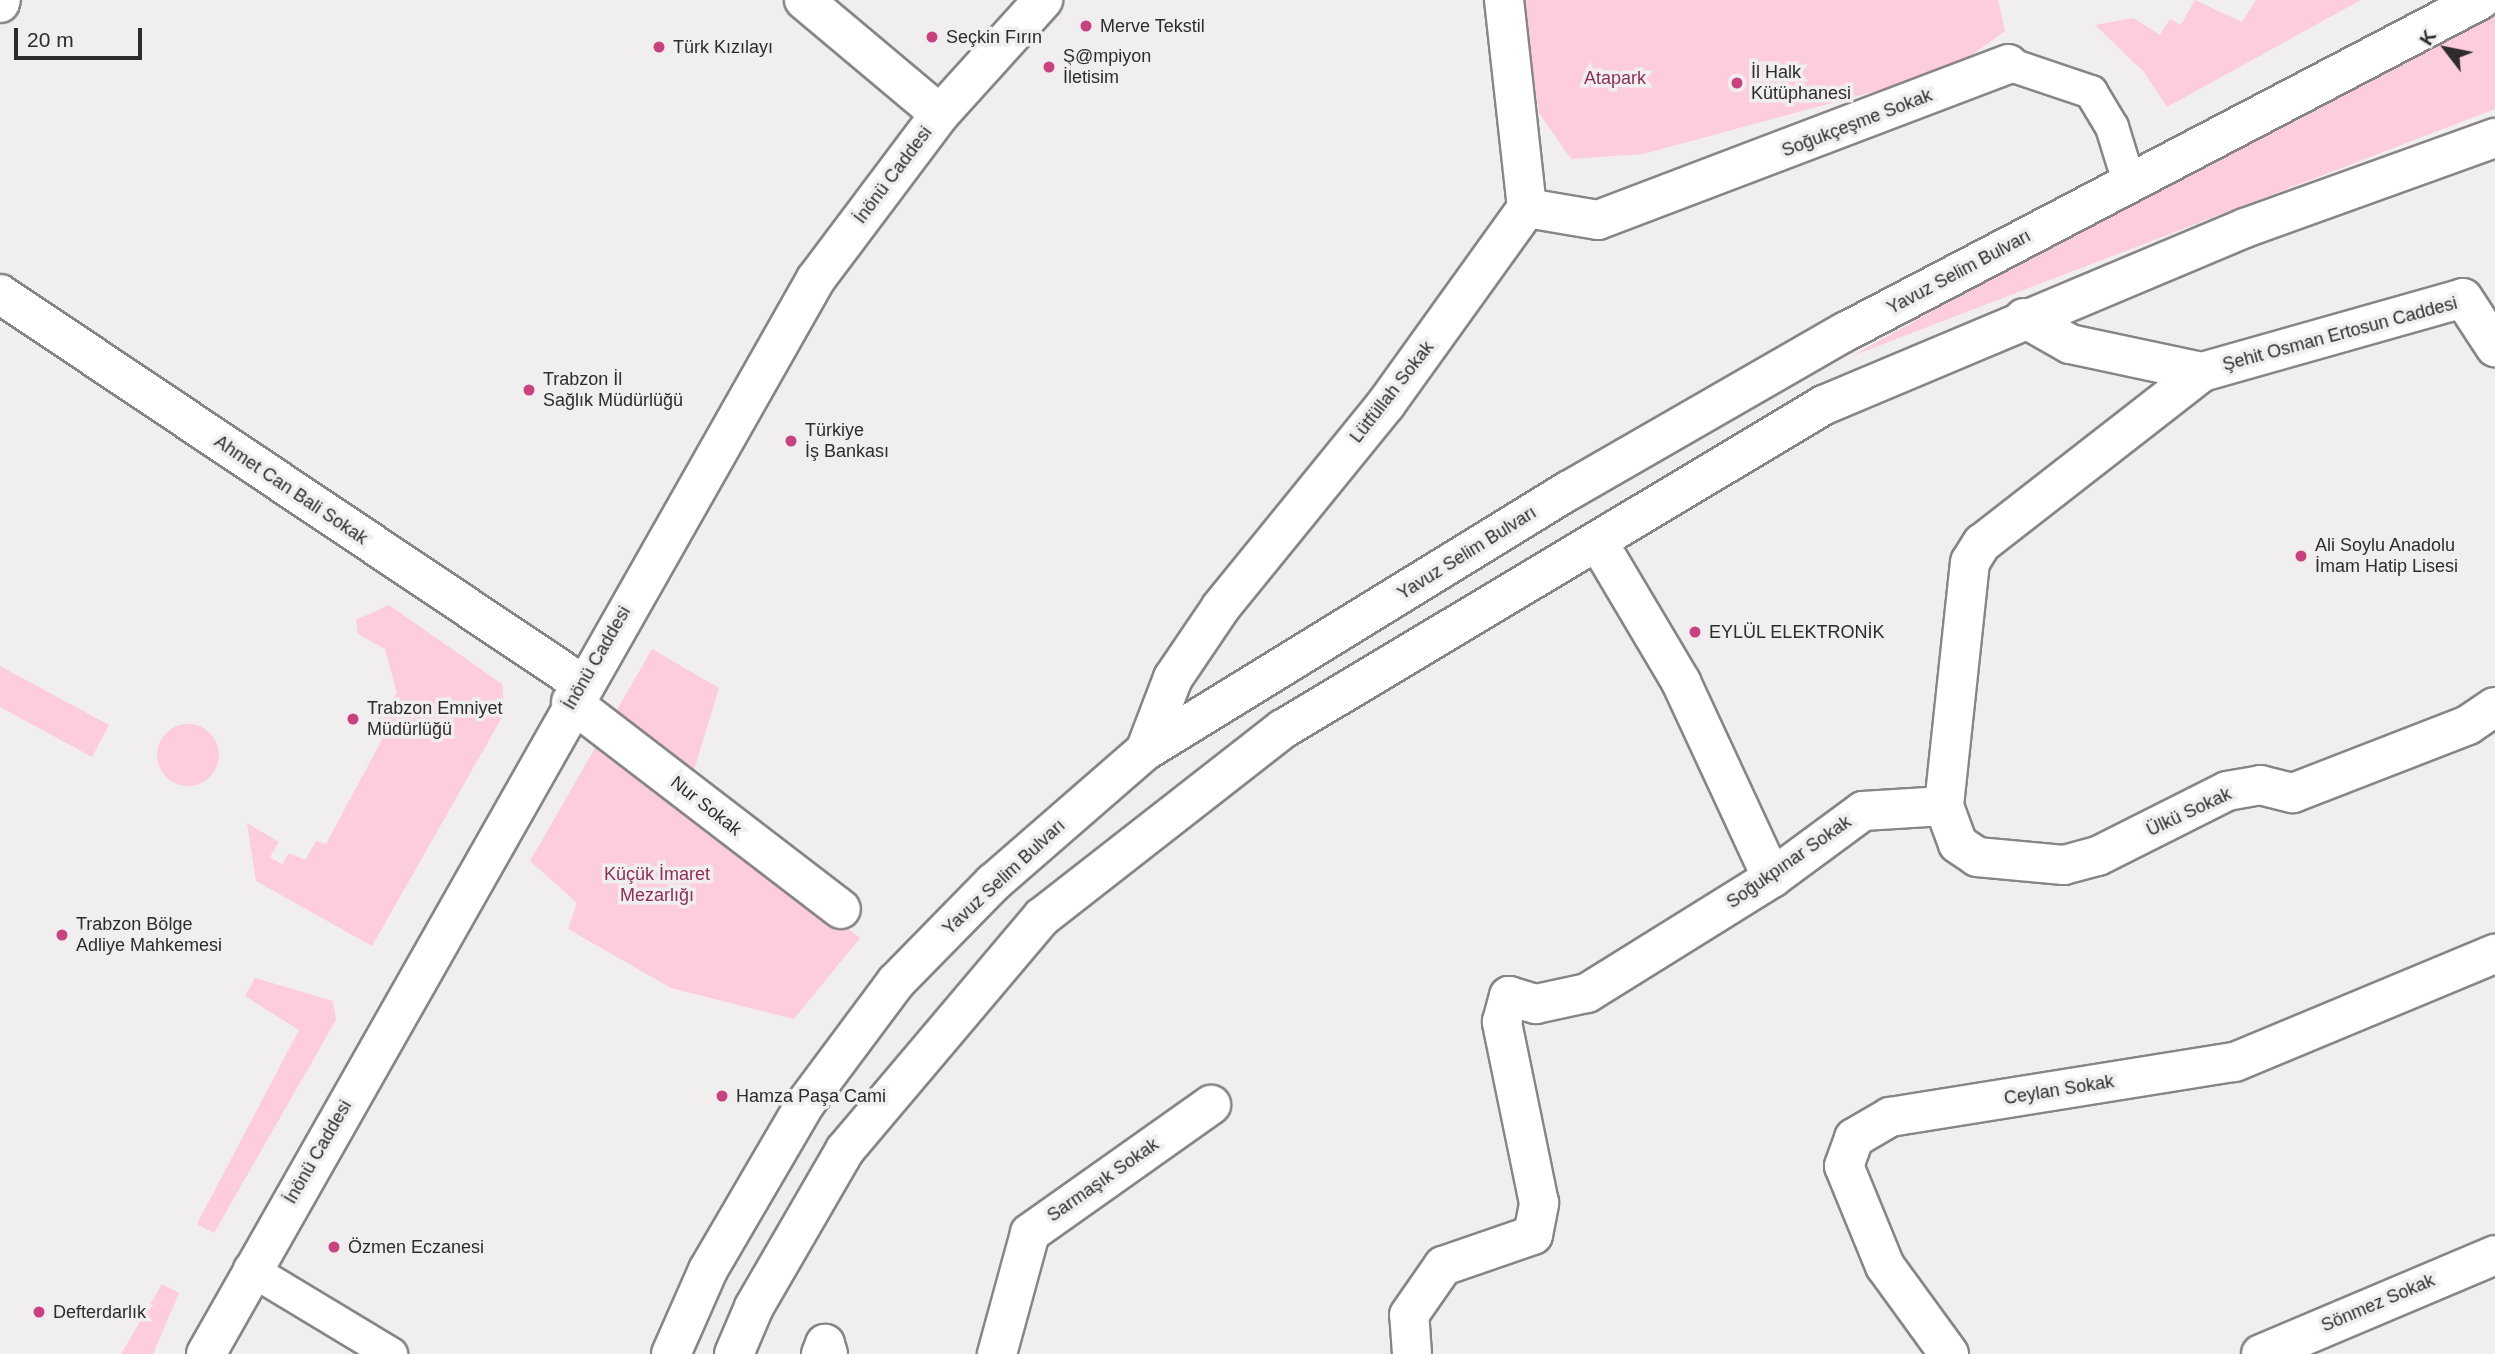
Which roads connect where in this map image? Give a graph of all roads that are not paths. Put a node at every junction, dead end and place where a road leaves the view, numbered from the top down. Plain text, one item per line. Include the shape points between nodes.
1 (804, 0) edge
2 (1044, 0) edge
3 (1504, 0) edge
4 (2480, 0) edge
5 (2445, 10) edge
6 (2008, 64) joint
7 (940, 114) junction
8 (2495, 138) edge
9 (2129, 182) junction
10 (1527, 208) junction
11 (0, 294) edge
12 (2024, 318) junction
13 (2495, 347) edge
14 (2202, 372) junction
15 (1598, 542) junction
16 (577, 693) junction
17 (2495, 707) edge
18 (1145, 751) junction
19 (1944, 806) junction
20 (1772, 878) junction
21 (841, 909) dead end
22 (2495, 954) edge
23 (1211, 1105) dead end
24 (2495, 1255) edge
25 (250, 1269) junction
26 (206, 1354) edge
27 (391, 1354) edge
28 (671, 1354) edge
29 (734, 1354) edge
30 (821, 1354) edge
31 (828, 1354) edge
32 (997, 1354) edge
33 (1412, 1354) edge
34 (1949, 1354) edge
35 (2261, 1354) edge

1 - 7 street
2 - 7 street, İnönü Caddesi
3 - 10 street
4 - 5 street, Yavuz Selim Bulvarı
5 - 9 street, Yavuz Selim Bulvarı
6 - 9 street, Soğukçeşme Sokak via 2091,92 2112,127
6 - 10 street, Soğukçeşme Sokak via 1598,219
7 - 16 street, İnönü Caddesi via 816,279
8 - 12 street via 2245,228
9 - 18 street, Yavuz Selim Bulvarı via 1845,332 1580,484
10 - 18 street, Lütfüllah Sokak via 1386,404 1221,607 1173,678
11 - 16 street, Ahmet Can Bali Sokak
12 - 14 street via 2070,344
12 - 15 street via 1824,405
13 - 14 street, Şehit Osman Ertosun Caddesi via 2463,298
14 - 19 street via 1982,543 1970,562
15 - 20 street via 1681,682
15 - 29 street via 1283,729 1042,918 845,1150 754,1307
16 - 21 street, Nur Sokak
16 - 25 street, İnönü Caddesi
17 - 19 street, Ülkü Sokak via 2468,725 2292,793 2260,785 2227,791 2098,856 2064,865 1977,857 1958,844
18 - 28 street, Yavuz Selim Bulvarı via 993,883 896,982 804,1104 708,1270
19 - 20 street, Soğukpınar Sokak via 1863,811
20 - 33 street, Soğukpınar Sokak via 1587,993 1536,1004 1508,996 1502,1022 1539,1203 1533,1235 1443,1266 1409,1315
22 - 34 street, Ceylan Sokak via 2235,1062 1890,1117 1854,1139 1844,1166 1885,1266
23 - 32 street, Sarmaşık Sokak via 1030,1233
24 - 35 street, Sönmez Sokak
25 - 26 street, İnönü Caddesi
25 - 27 street
30 - 31 street via 825,1344

